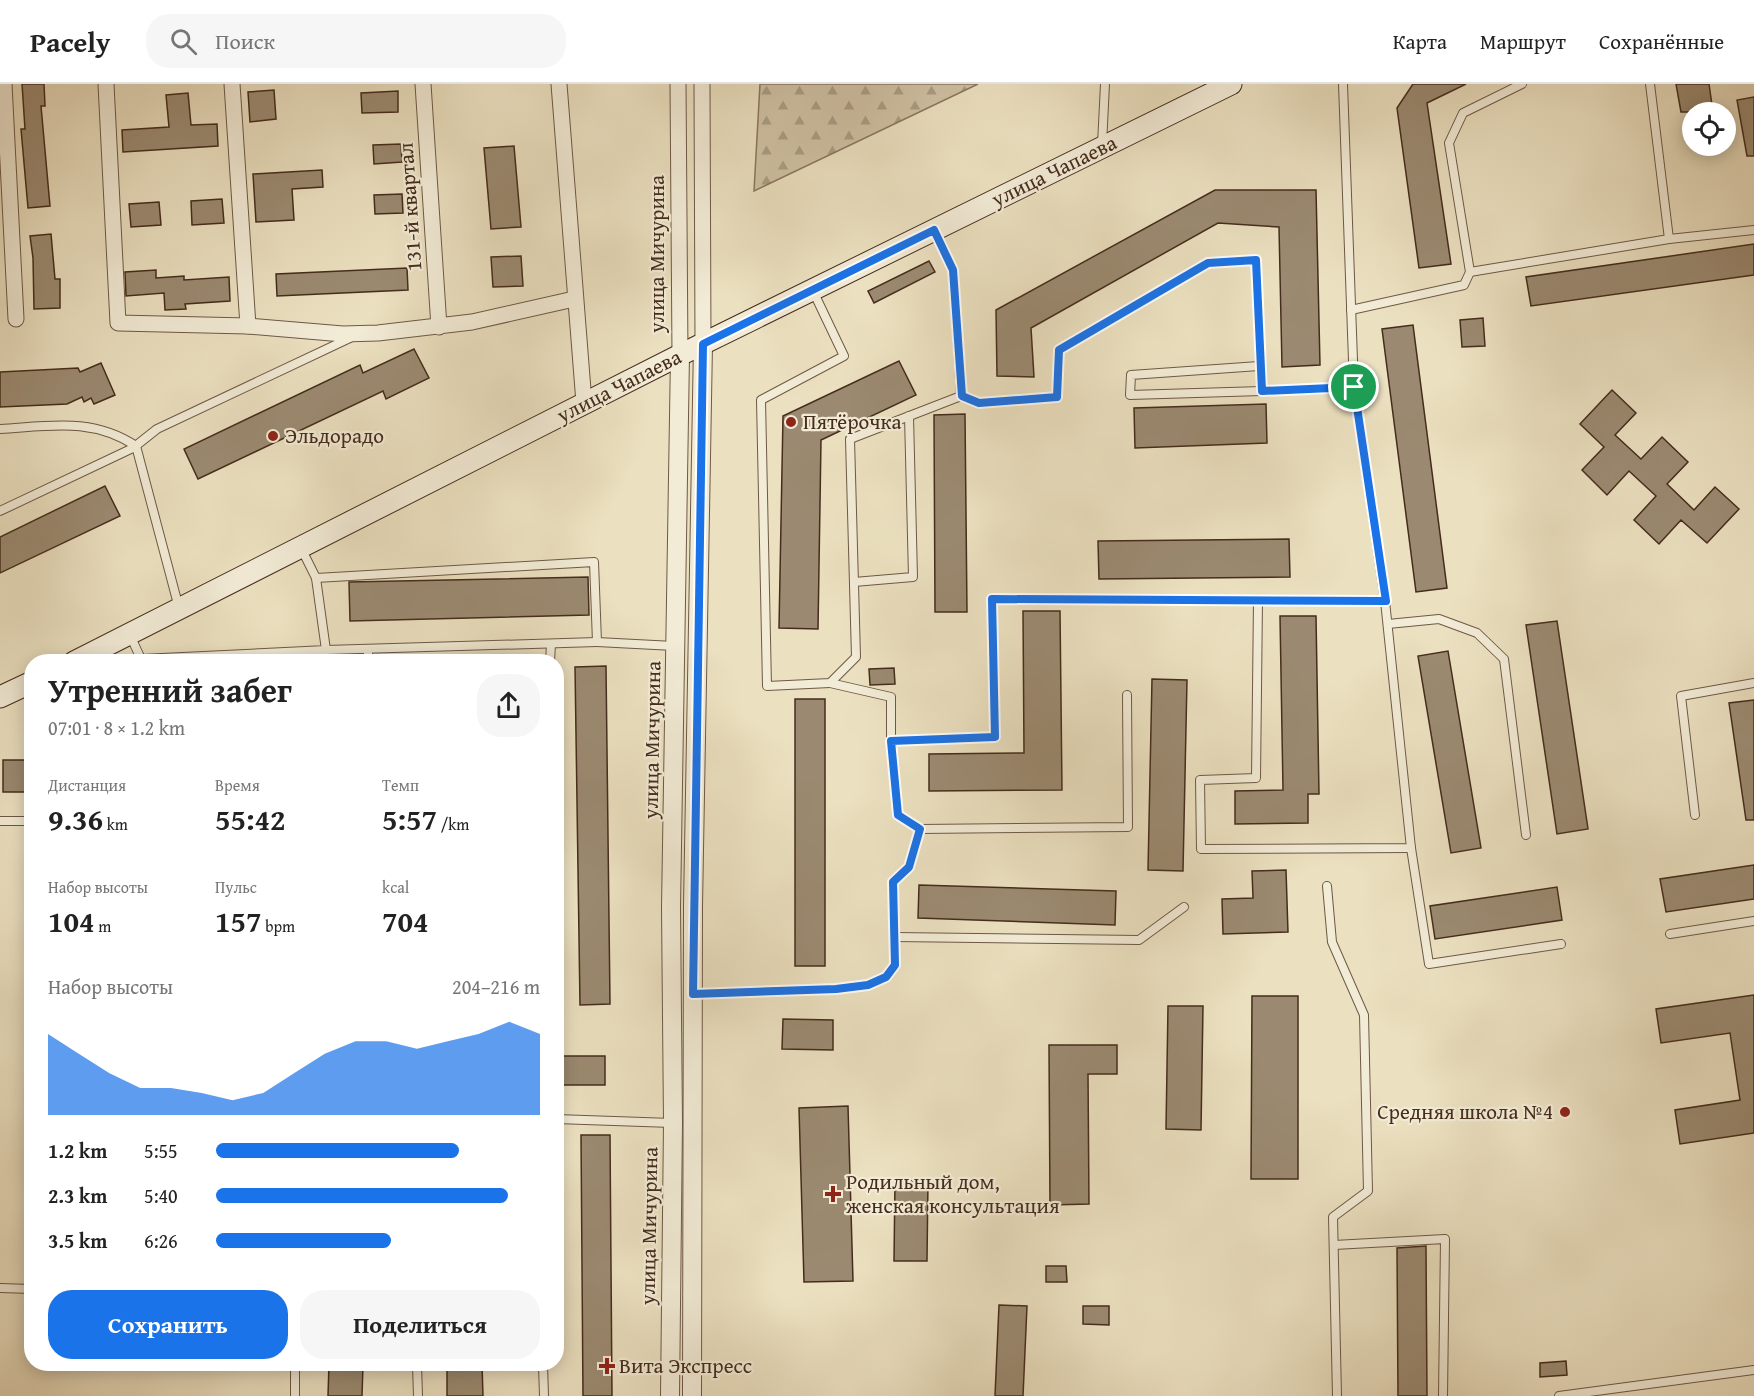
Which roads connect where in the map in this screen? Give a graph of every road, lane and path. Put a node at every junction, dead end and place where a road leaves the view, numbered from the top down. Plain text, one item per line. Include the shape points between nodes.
1 (4, 84) edge
2 (106, 84) edge
3 (232, 84) edge
4 (423, 84) edge
5 (559, 84) edge
6 (678, 84) edge
7 (702, 84) edge
8 (1105, 84) edge
9 (1231, 84) edge
10 (1343, 84) edge
11 (1522, 84) edge
12 (1650, 84) edge
13 (1102, 147) junction
14 (934, 230) junction
15 (1754, 230) edge
16 (1669, 239) junction
17 (1470, 272) junction
18 (812, 290) junction
19 (574, 299) junction
20 (1351, 309) junction
21 (16, 319) dead end
22 (248, 326) junction
23 (439, 327) junction
24 (357, 334) junction
25 (703, 344) junction
26 (680, 355) junction
27 (1259, 366) junction
28 (1354, 387) junction
29 (1262, 391) junction
30 (962, 396) junction
31 (584, 403) junction
32 (909, 416) junction
33 (0, 429) edge
34 (136, 446) junction
35 (0, 512) edge
36 (301, 547) junction
37 (316, 579) junction
38 (854, 582) junction
39 (1258, 600) junction
40 (1386, 601) junction
41 (180, 610) junction
42 (1388, 624) junction
43 (130, 635) junction
44 (597, 642) junction
45 (551, 644) junction
46 (676, 646) junction
47 (368, 649) junction
48 (326, 650) junction
49 (91, 654) edge
50 (139, 654) edge
51 (252, 654) edge
52 (368, 654) edge
53 (550, 654) edge
54 (830, 683) junction
55 (1754, 683) edge
56 (24, 686) edge
57 (1127, 695) dead end
58 (0, 697) edge
59 (891, 741) junction
60 (1695, 815) dead end
61 (0, 821) edge
62 (24, 821) edge
63 (920, 829) junction
64 (1526, 835) dead end
65 (1411, 848) junction
66 (1327, 886) dead end
67 (1184, 907) dead end
68 (1754, 921) edge
69 (1670, 934) dead end
70 (894, 938) junction
71 (1561, 944) dead end
72 (693, 994) junction
73 (564, 1119) edge
74 (673, 1123) junction
75 (1334, 1245) junction
76 (0, 1288) edge
77 (24, 1289) edge
78 (1754, 1370) edge
79 (295, 1371) edge
80 (417, 1371) edge
81 (543, 1371) edge
82 (295, 1396) edge
83 (418, 1396) edge
84 (544, 1396) edge
85 (670, 1396) edge
86 (692, 1396) edge
87 (1337, 1396) edge
88 (1443, 1396) edge
89 (1558, 1396) edge

1 - 21 street
2 - 22 street via 118,323
3 - 22 street
4 - 23 street, 131-й квартал
5 - 19 street
6 - 26 street, улица Мичурина
7 - 25 street, улица Мичурина
8 - 13 lane
9 - 13 main road, улица Чапаева
10 - 20 lane
11 - 17 lane via 1463,113 1449,143
12 - 16 lane
13 - 14 main road, улица Чапаева
14 - 18 main road, улица Чапаева
14 - 30 lane via 953,270
15 - 16 lane
16 - 17 lane
17 - 20 lane via 1464,285
18 - 25 main road, улица Чапаева
18 - 54 lane via 844,356 761,400 768,686
19 - 23 street
19 - 31 street
20 - 28 lane
22 - 24 street
23 - 24 street
24 - 34 lane via 157,429
25 - 26 main road, улица Чапаева
25 - 72 street, улица Мичурина
26 - 31 main road, улица Чапаева
26 - 46 street, улица Мичурина
27 - 29 lane
27 - 29 lane via 1131,375 1130,395
27 - 30 lane via 1256,260 1208,263 1059,350 1057,397 979,403
28 - 29 lane
28 - 40 lane
30 - 32 lane
31 - 36 main road, улица Чапаева
32 - 38 lane via 850,439
32 - 38 lane via 913,577
33 - 34 lane via 82,425 110,431
34 - 35 lane
34 - 41 lane
36 - 37 lane
36 - 41 main road, улица Чапаева
37 - 44 lane via 594,562
37 - 48 lane
38 - 54 lane via 856,657
39 - 40 lane
39 - 59 lane via 992,599 995,737
39 - 65 lane via 1256,778 1200,780 1201,849
40 - 42 lane
41 - 43 main road, улица Чапаева
42 - 64 lane via 1439,619 1477,633 1504,659
42 - 65 lane
43 - 49 main road, улица Чапаева
43 - 50 lane
44 - 45 lane
44 - 46 lane
45 - 47 lane
45 - 53 lane
46 - 74 street, улица Мичурина via 671,906
47 - 48 lane
47 - 52 lane
48 - 51 lane
54 - 59 lane via 891,697
55 - 60 lane via 1681,696
56 - 58 main road
57 - 63 lane via 1128,828
59 - 63 lane via 898,815
61 - 62 lane
63 - 70 lane via 909,867 893,882
65 - 71 lane via 1429,964
66 - 75 lane via 1332,942 1364,1015 1368,1191 1334,1217
67 - 70 lane via 1139,940
68 - 69 lane
70 - 72 lane via 895,965 886,977 868,985
72 - 86 street, улица Мичурина
73 - 74 lane
74 - 85 street, улица Мичурина
75 - 87 lane
75 - 88 lane via 1445,1239
76 - 77 lane
78 - 89 lane
79 - 82 lane
80 - 83 lane
81 - 84 lane

